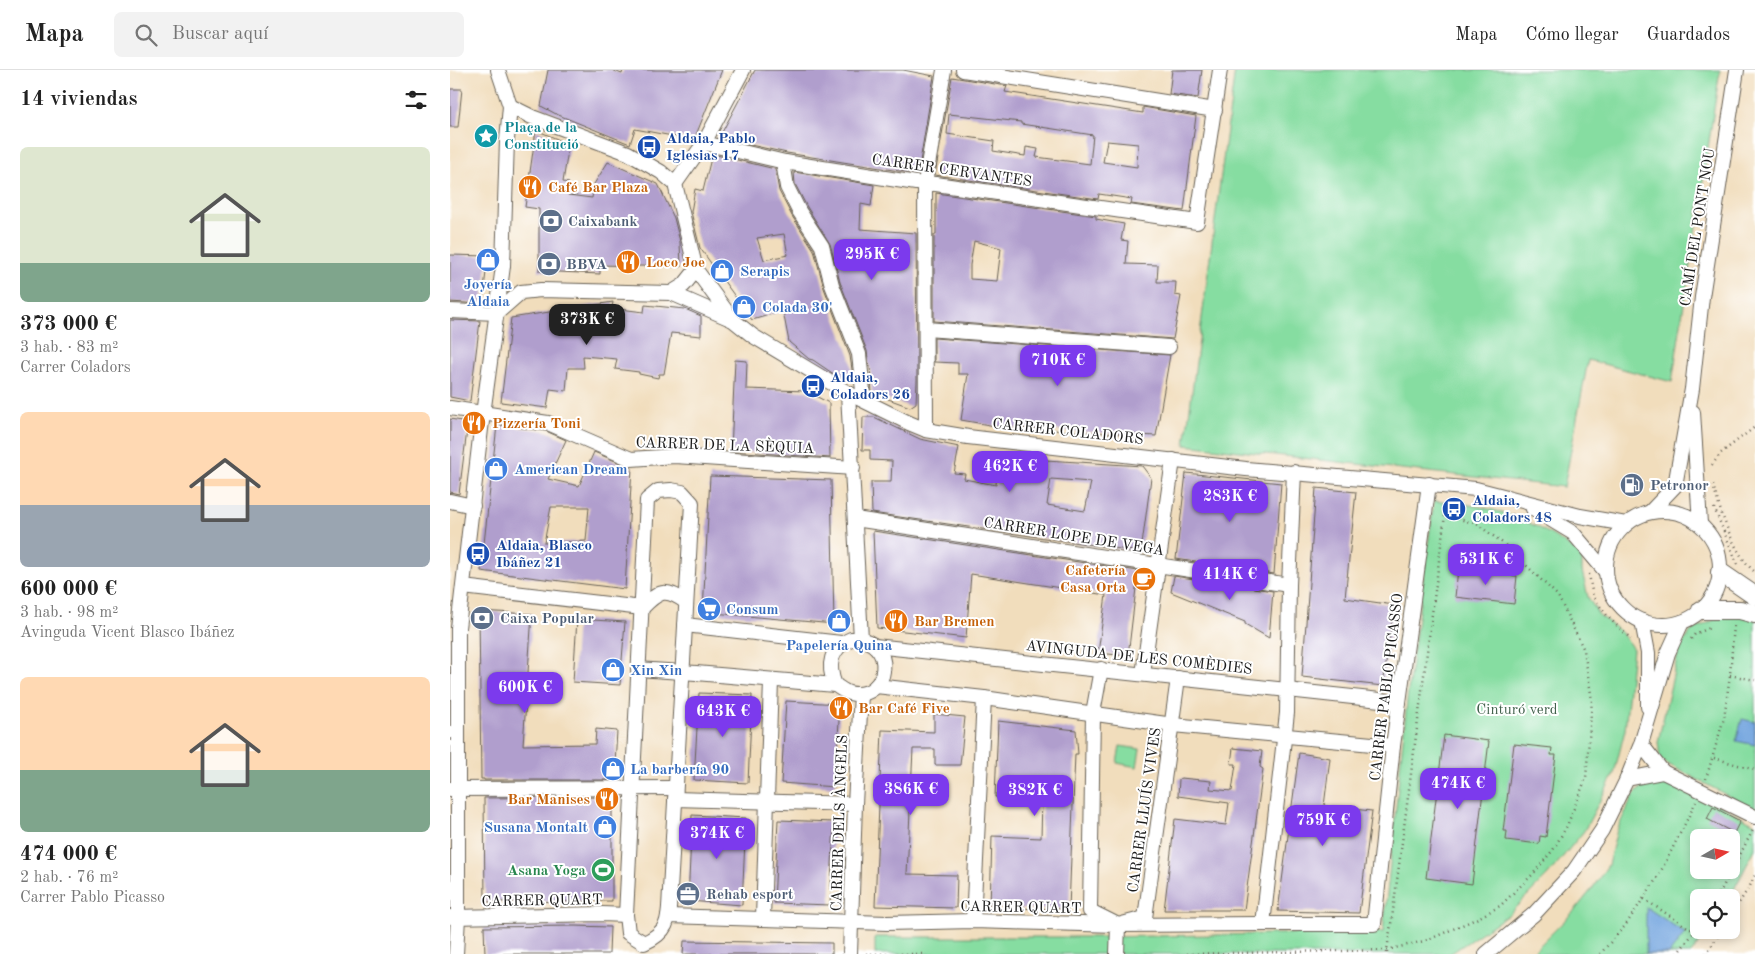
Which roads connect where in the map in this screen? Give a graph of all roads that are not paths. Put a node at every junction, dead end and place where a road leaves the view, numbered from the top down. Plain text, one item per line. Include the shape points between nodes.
1 (498, 70) edge
2 (743, 70) edge
3 (944, 70) edge
4 (963, 70) edge
5 (1220, 70) edge
6 (1737, 70) edge
7 (510, 106) junction
8 (1215, 110) junction
9 (704, 143) junction
10 (785, 162) junction
11 (925, 183) junction
12 (675, 184) junction
13 (503, 251) junction
14 (696, 270) junction
15 (521, 292) junction
16 (671, 294) junction
17 (450, 311) edge
18 (497, 313) junction
19 (732, 320) junction
20 (926, 329) junction
21 (1169, 346) dead end
22 (1692, 389) junction
23 (848, 393) junction
24 (864, 400) junction
25 (450, 408) edge
26 (483, 414) junction
27 (926, 430) junction
28 (1173, 460) junction
29 (853, 468) junction
30 (1294, 472) junction
31 (1429, 484) junction
32 (1519, 500) junction
33 (450, 502) edge
34 (473, 506) junction
35 (1650, 512) junction
36 (855, 518) junction
37 (1626, 524) junction
38 (1700, 524) junction
39 (1158, 566) junction
40 (1606, 572) junction
41 (1720, 572) junction
42 (1289, 585) junction
43 (463, 587) junction
44 (1755, 596) edge
45 (686, 602) junction
46 (642, 608) junction
47 (1701, 610) junction
48 (1755, 614) edge
49 (1642, 621) junction
50 (1682, 622) junction
51 (685, 625) junction
52 (454, 627) edge
53 (861, 639) junction
54 (841, 643) junction
55 (875, 646) junction
56 (638, 669) junction
57 (1101, 670) junction
58 (682, 672) junction
59 (1143, 674) junction
60 (1178, 678) junction
61 (771, 681) junction
62 (835, 686) junction
63 (876, 686) junction
64 (1286, 690) junction
65 (861, 694) junction
66 (984, 698) junction
67 (1399, 702) junction
68 (1093, 713) junction
69 (1648, 724) junction
70 (1173, 725) junction
71 (1285, 735) junction
72 (1641, 744) junction
73 (1394, 746) junction
74 (1663, 772) junction
75 (1627, 779) junction
76 (633, 788) junction
77 (454, 789) edge
78 (675, 793) junction
79 (767, 801) junction
80 (855, 804) junction
81 (1755, 817) edge
82 (626, 915) junction
83 (668, 916) junction
84 (763, 918) junction
85 (453, 920) edge
86 (973, 921) junction
87 (851, 922) junction
88 (1263, 924) junction
89 (1374, 924) joint
90 (1118, 925) junction
91 (644, 949) edge
92 (456, 954) edge
93 (462, 954) edge
94 (850, 954) edge
95 (1118, 954) edge
96 (1486, 954) edge

1 - 7 street
2 - 9 street
3 - 11 street
4 - 8 street
5 - 8 street
6 - 22 street, CAMÍ DEL PONT NOU via 1702,297
7 - 12 street via 628,154 661,172
7 - 13 street
8 - 11 street, CARRER CERVANTES via 1197,222
9 - 10 street, CARRER CERVANTES
9 - 12 street
10 - 11 street, CARRER CERVANTES
10 - 24 street via 787,187 798,211 822,246 832,285 859,354
11 - 20 street
12 - 14 street
13 - 15 street via 511,280
13 - 18 street
14 - 16 street via 684,285
14 - 19 street
15 - 16 street, CARRER COLADORS
15 - 18 street
16 - 19 street, CARRER COLADORS
17 - 18 street
18 - 26 street
19 - 23 street, CARRER COLADORS
20 - 21 street
20 - 27 street
22 - 35 street, CAMÍ DEL PONT NOU via 1675,486
22 - 38 street, CAMÍ DEL PONT NOU
23 - 24 street, CARRER COLADORS
23 - 29 street
24 - 27 street, CARRER COLADORS
25 - 26 street, CARRER DE LA SÈQUIA
26 - 29 street, CARRER DE LA SÈQUIA via 548,423 631,459 675,456
26 - 34 street
27 - 28 street, CARRER COLADORS
28 - 30 street, CARRER COLADORS
28 - 39 street
29 - 36 street
30 - 31 street, CARRER COLADORS
30 - 42 street
31 - 32 street, CARRER COLADORS via 1476,489
31 - 67 street, CARRER PABLO PICASSO
32 - 37 street, CARRER COLADORS
32 - 40 street via 1572,533
33 - 34 street
34 - 43 street
35 - 37 street
35 - 38 street via 1668,511 1685,515
36 - 39 street, CARRER LOPE DE VEGA
36 - 53 street
37 - 40 street via 1614,538
38 - 41 street via 1712,538 1719,555
39 - 42 street, CARRER LOPE DE VEGA
39 - 59 street
40 - 49 street via 1617,602
41 - 44 main road
41 - 47 street via 1711,599
42 - 64 street
43 - 46 street
43 - 52 street
45 - 46 street via 676,595 656,594
45 - 46 street via 692,503 682,492 658,491 647,500
45 - 51 street
46 - 56 street
47 - 48 main road via 1740,610
47 - 50 street
49 - 50 street via 1655,624
49 - 69 street via 1648,653
50 - 69 street via 1668,653
51 - 54 street
51 - 58 street
52 - 77 street
53 - 54 street
53 - 55 street
54 - 62 street via 834,651 832,663
55 - 57 street, AVINGUDA DE LES COMÈDIES
55 - 63 street via 883,656 884,669
56 - 58 street
56 - 76 street
57 - 59 street, AVINGUDA DE LES COMÈDIES
57 - 68 street
58 - 61 street
58 - 78 street
59 - 60 street, AVINGUDA DE LES COMÈDIES
60 - 64 street, AVINGUDA DE LES COMÈDIES
60 - 70 street, CARRER LLUÍS VIVES
61 - 62 street
61 - 79 street
62 - 65 street via 848,693
63 - 65 street
63 - 66 street
64 - 67 street, AVINGUDA DE LES COMÈDIES
64 - 71 street
65 - 80 street, CARRER DELS ÀNGELS
66 - 68 street
66 - 86 street
67 - 73 street, CARRER PABLO PICASSO
68 - 70 street
68 - 90 street via 1090,910
69 - 72 street
70 - 71 street
70 - 90 street, CARRER LLUÍS VIVES via 1145,918
71 - 73 street
71 - 88 street
72 - 74 street
72 - 75 street
73 - 89 street, CARRER PABLO PICASSO
74 - 75 street
74 - 81 street
75 - 96 street via 1602,830 1574,871 1534,914
76 - 77 street
76 - 78 street
76 - 82 street
77 - 85 street
78 - 79 street
78 - 83 street
79 - 80 street
79 - 84 street
80 - 87 street, CARRER DELS ÀNGELS
82 - 85 street, CARRER QUART
82 - 91 street via 628,932
83 - 84 street, CARRER QUART
83 - 91 street via 668,924
84 - 87 street, CARRER QUART
85 - 92 street
85 - 93 street
86 - 87 street, CARRER QUART
86 - 90 street, CARRER QUART
87 - 94 street, CARRER DELS ÀNGELS
88 - 89 street, CARRER QUART
88 - 90 street, CARRER QUART
90 - 95 street

